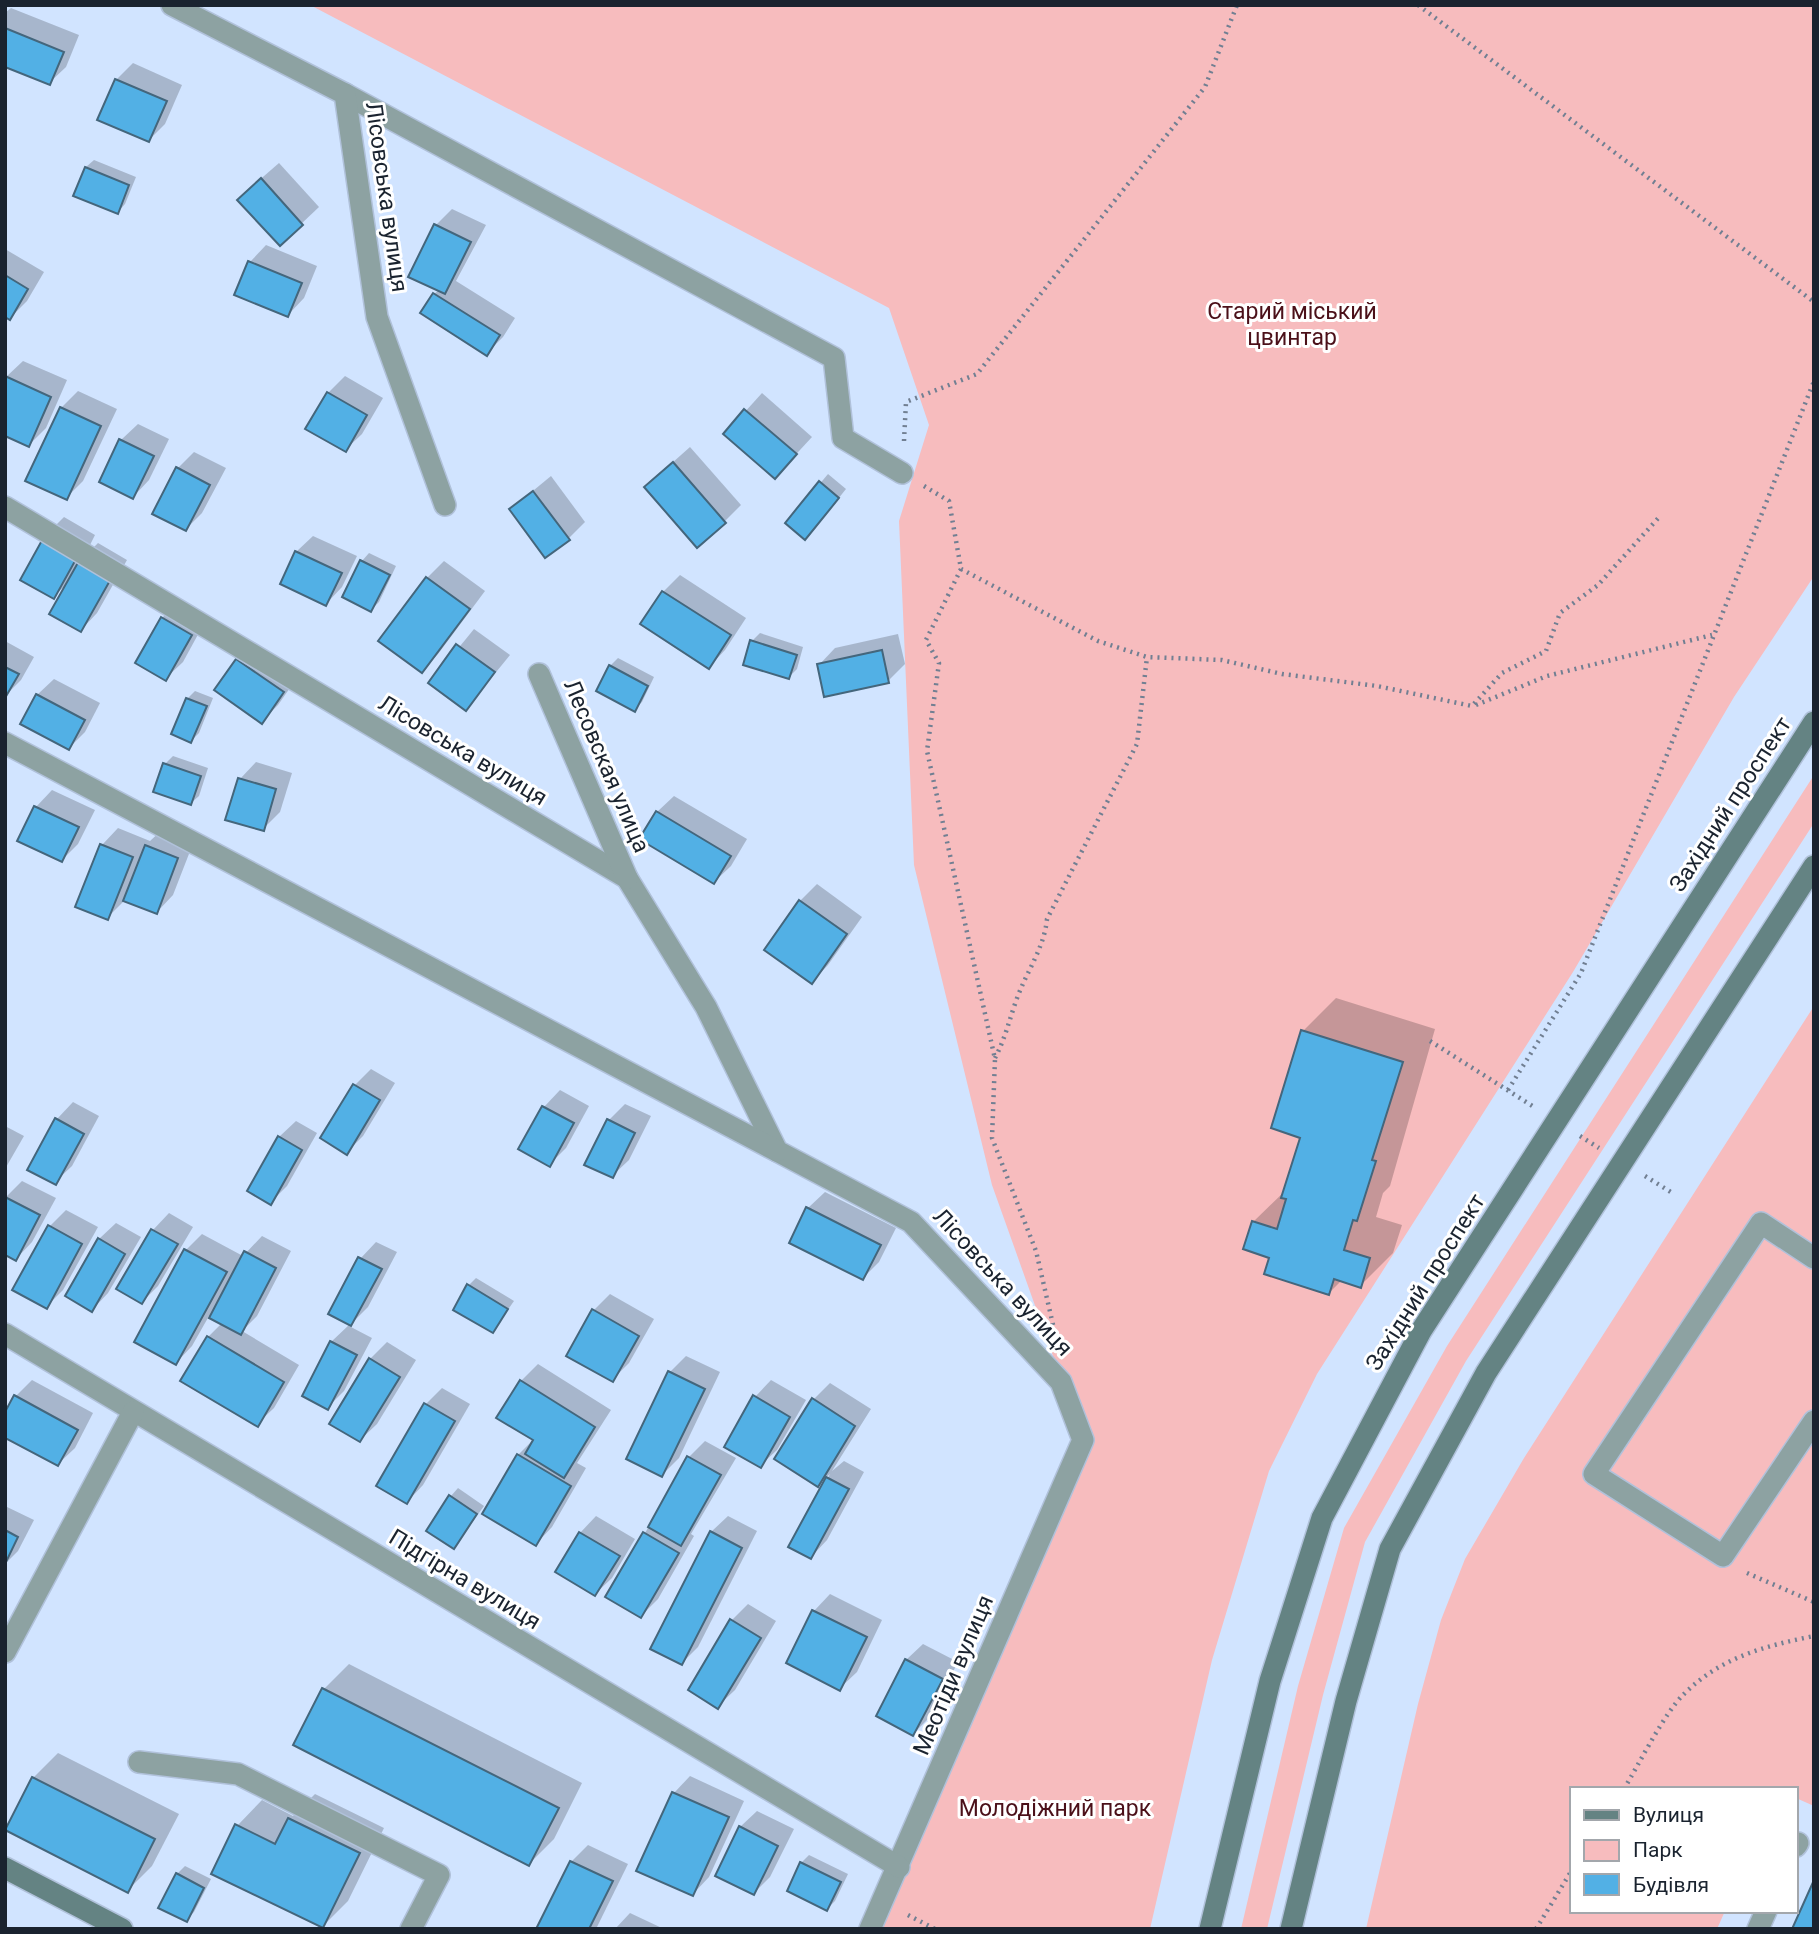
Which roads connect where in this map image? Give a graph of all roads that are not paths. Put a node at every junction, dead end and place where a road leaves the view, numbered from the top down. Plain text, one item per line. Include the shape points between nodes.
1 (172, 5) edge
2 (345, 94) junction
3 (902, 473) road end
4 (444, 505) dead end
5 (5, 507) edge
6 (539, 674) dead end
7 (1814, 722) edge
8 (5, 743) edge
9 (1814, 866) edge
10 (627, 878) junction
11 (777, 1151) junction
12 (1814, 1258) edge
13 (5, 1334) edge
14 (133, 1412) junction
15 (1814, 1421) edge
16 (1083, 1440) joint
17 (5, 1652) edge
18 (139, 1762) dead end
19 (899, 1867) junction
20 (5, 1868) edge
21 (1765, 1913) edge
22 (122, 1929) edge
23 (411, 1929) edge
24 (870, 1929) edge
25 (1210, 1929) edge
26 (1291, 1929) edge
27 (1758, 1929) edge

1 - 2 street
2 - 3 street via 834,358 843,438
2 - 4 street, Лісовська вулиця via 377,317
5 - 10 street, Лісовська вулиця
6 - 10 street, Лесовская улица
7 - 25 main road, Західний проспект via 1421,1331 1322,1518 1269,1681
8 - 11 street, Лісовська вулиця
9 - 26 main road via 1486,1373 1390,1549 1346,1701
10 - 11 street, Лісовська вулиця via 706,1007
11 - 16 street, Лісовська вулиця via 911,1222 1061,1382
12 - 15 street via 1761,1223 1594,1474 1723,1556
13 - 14 street, Підгірна вулиця
14 - 17 street
14 - 19 street, Підгірна вулиця
16 - 19 street, Меотіди вулиця
18 - 23 street via 238,1774 439,1875
19 - 24 street, Меотіди вулиця
20 - 22 main road
21 - 27 street

